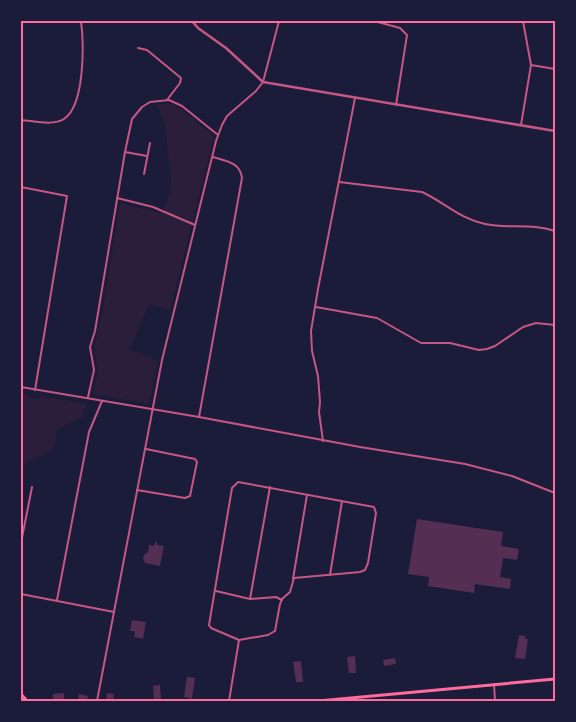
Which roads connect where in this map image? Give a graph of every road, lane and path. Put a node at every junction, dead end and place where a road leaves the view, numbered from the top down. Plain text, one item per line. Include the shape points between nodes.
1 (81, 21) edge
2 (192, 21) edge
3 (279, 21) edge
4 (374, 21) edge
5 (523, 21) edge
6 (138, 48) dead end
7 (531, 65) junction
8 (555, 69) edge
9 (263, 82) junction
10 (355, 97) junction
11 (167, 100) junction
12 (396, 105) junction
13 (21, 120) edge
14 (521, 125) junction
15 (555, 131) edge
16 (218, 134) junction
17 (150, 143) dead end
18 (125, 152) junction
19 (147, 156) junction
20 (212, 156) junction
21 (144, 174) dead end
22 (338, 182) junction
23 (21, 187) edge
24 (117, 198) junction
25 (196, 226) junction
26 (555, 231) edge
27 (315, 306) junction
28 (555, 325) edge
29 (21, 387) edge
30 (35, 390) junction
31 (88, 398) junction
32 (102, 401) junction
33 (152, 409) junction
34 (198, 417) junction
35 (323, 441) junction
36 (145, 449) junction
37 (32, 487) dead end
38 (270, 487) junction
39 (137, 490) junction
40 (555, 493) edge
41 (308, 494) junction
42 (342, 501) junction
43 (21, 543) edge
44 (330, 575) junction
45 (292, 582) junction
46 (215, 591) junction
47 (21, 594) edge
48 (250, 599) junction
49 (57, 600) junction
50 (282, 600) junction
51 (114, 612) junction
52 (239, 640) junction
53 (555, 679) edge
54 (494, 684) junction
55 (21, 694) edge
56 (27, 701) edge
57 (97, 701) edge
58 (229, 701) edge
59 (318, 701) edge
60 (495, 701) edge

1 - 13 street via 82,76 75,105 63,120
2 - 9 street
3 - 9 street
4 - 12 street via 400,28 407,35
5 - 7 street
6 - 11 street via 147,50 180,78 180,84
7 - 8 street
7 - 14 street
9 - 10 street
9 - 16 street via 227,116
10 - 12 street
10 - 22 street
11 - 16 street via 182,106
11 - 18 street via 150,102 137,112 132,119
12 - 14 street
14 - 15 street
16 - 20 street
17 - 19 street
18 - 19 street
18 - 24 street
19 - 21 street
20 - 25 street
20 - 34 street via 238,166 242,178
22 - 26 street via 422,192 461,216 478,222 539,226
22 - 27 street
23 - 30 street via 67,196
24 - 25 street via 153,207
24 - 31 street via 90,347 94,370
25 - 33 street
27 - 28 street via 377,318 421,343 454,344 479,350 495,346 523,326 536,323
27 - 35 street via 311,341 318,376
29 - 30 street
30 - 31 street
31 - 32 street
32 - 33 street
32 - 49 street via 90,432
33 - 34 street
33 - 36 street
34 - 35 street
35 - 40 street via 465,464 512,476
36 - 39 street
36 - 39 street via 197,462 190,496 185,498
37 - 43 street
38 - 41 street
38 - 46 street via 238,482 232,488
38 - 48 street
39 - 51 street
41 - 42 street
41 - 45 street
42 - 44 street
42 - 44 street via 374,507 376,513 366,568 360,572
44 - 45 street via 294,578
45 - 50 street via 290,592
46 - 48 street
46 - 52 street via 210,627
47 - 49 street
48 - 50 street
49 - 51 street
50 - 52 street via 273,632
51 - 57 street
52 - 58 street
53 - 54 main road
54 - 59 main road
54 - 60 street
55 - 56 main road

